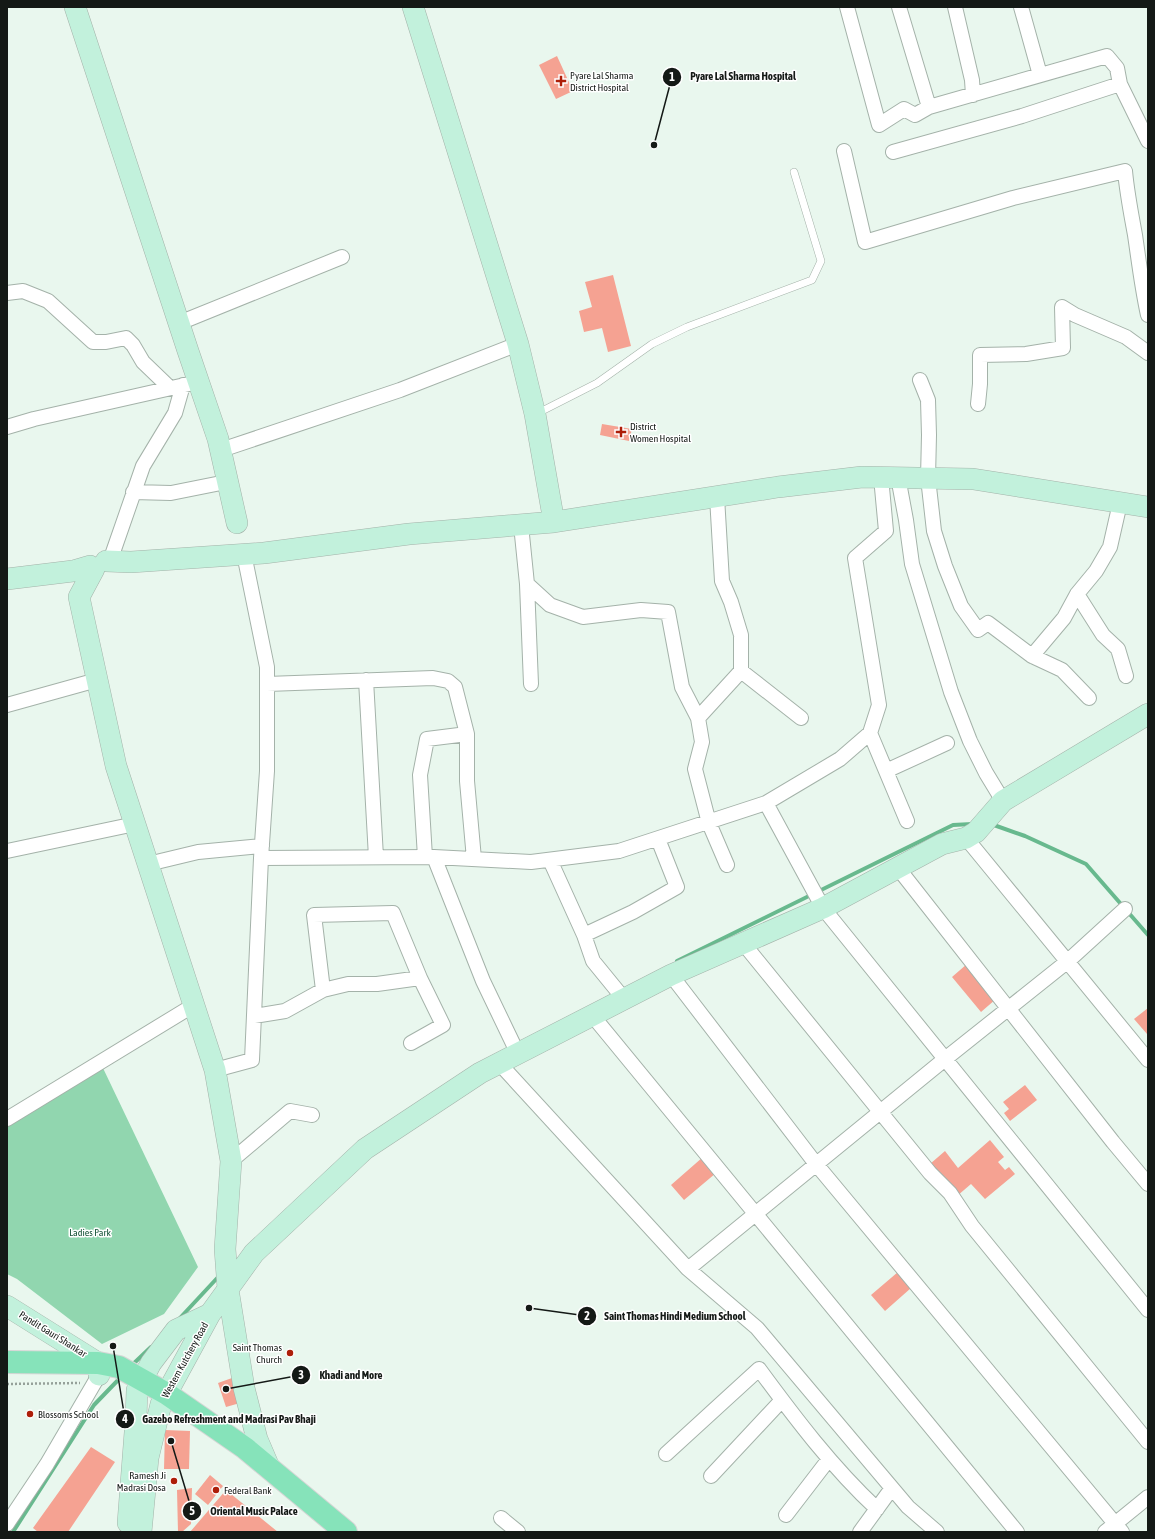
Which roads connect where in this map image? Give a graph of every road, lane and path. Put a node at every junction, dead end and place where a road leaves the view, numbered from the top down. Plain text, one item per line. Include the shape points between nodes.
1 (75, 7) edge
2 (413, 7) edge
3 (847, 7) edge
4 (899, 7) edge
5 (955, 7) edge
6 (1021, 7) edge
7 (1040, 75) junction
8 (1120, 84) junction
9 (973, 95) junction
10 (929, 107) junction
11 (1148, 141) edge
12 (844, 151) dead end
13 (893, 152) dead end
14 (794, 172) dead end
15 (342, 256) dead end
16 (7, 293) edge
17 (1148, 315) edge
18 (179, 323) junction
19 (518, 344) junction
20 (1148, 353) edge
21 (920, 380) dead end
22 (184, 385) junction
23 (978, 404) dead end
24 (535, 414) junction
25 (7, 427) edge
26 (221, 450) junction
27 (890, 477) junction
28 (928, 478) junction
29 (227, 479) junction
30 (133, 492) junction
31 (717, 497) junction
32 (1120, 502) junction
33 (1148, 507) edge
34 (554, 522) junction
35 (237, 523) dead end
36 (521, 525) junction
37 (244, 554) junction
38 (98, 563) junction
39 (7, 568) edge
40 (7, 580) edge
41 (527, 584) junction
42 (1078, 594) junction
43 (1032, 656) junction
44 (741, 671) junction
45 (1126, 676) dead end
46 (97, 680) junction
47 (366, 680) junction
48 (267, 684) junction
49 (531, 684) dead end
50 (1089, 698) dead end
51 (7, 705) edge
52 (1148, 714) edge
53 (698, 718) junction
54 (801, 718) dead end
55 (870, 733) junction
56 (467, 734) junction
57 (947, 743) dead end
58 (886, 771) junction
59 (766, 803) junction
60 (998, 806) junction
61 (907, 821) dead end
62 (709, 823) junction
63 (134, 824) junction
64 (971, 835) junction
65 (658, 839) junction
66 (7, 851) edge
67 (261, 852) junction
68 (376, 857) junction
69 (430, 857) junction
70 (474, 859) junction
71 (550, 860) junction
72 (148, 864) junction
73 (727, 865) dead end
74 (898, 868) junction
75 (823, 908) junction
76 (1125, 909) dead end
77 (584, 935) junction
78 (744, 943) junction
79 (1068, 961) junction
80 (672, 974) junction
81 (420, 978) junction
82 (323, 990) junction
83 (624, 999) junction
84 (194, 1005) junction
85 (1009, 1008) junction
86 (254, 1016) junction
87 (592, 1016) junction
88 (411, 1043) dead end
89 (515, 1048) junction
90 (945, 1059) junction
91 (1148, 1060) edge
92 (499, 1063) junction
93 (215, 1070) junction
94 (880, 1111) junction
95 (312, 1115) dead end
96 (7, 1120) edge
97 (230, 1161) junction
98 (816, 1164) junction
99 (1148, 1184) edge
100 (755, 1213) junction
101 (688, 1269) junction
102 (228, 1289) junction
103 (7, 1306) edge
104 (1148, 1310) edge
105 (210, 1314) junction
106 (7, 1362) edge
107 (7, 1376) edge
108 (116, 1377) junction
109 (7, 1384) edge
110 (164, 1399) junction
111 (782, 1400) junction
112 (1148, 1442) edge
113 (666, 1454) dead end
114 (829, 1459) junction
115 (269, 1467) junction
116 (711, 1476) dead end
117 (892, 1488) junction
118 (1148, 1497) edge
119 (877, 1509) junction
120 (786, 1515) dead end
121 (502, 1518) dead end
122 (7, 1524) edge
123 (1114, 1529) edge
124 (127, 1532) edge
125 (141, 1532) edge
126 (324, 1532) edge
127 (346, 1532) edge
128 (518, 1532) edge
129 (860, 1532) edge
130 (937, 1532) edge
131 (1017, 1532) edge

1 - 18 street
2 - 19 street
3 - 10 street via 879,125 904,109 915,115
4 - 10 street
5 - 9 street via 972,80
6 - 7 street
7 - 8 street via 1107,56 1117,68
7 - 9 street
8 - 11 street
8 - 13 street via 1022,116
9 - 10 street
12 - 17 street via 865,242 1021,196 1125,170 1141,286
14 - 24 lane via 821,261 812,280 652,344 597,383
15 - 18 street
16 - 22 street via 23,291 48,301 93,342 126,338 142,362
18 - 22 street
19 - 24 street
19 - 26 street via 400,390
20 - 23 street via 1126,337 1062,307 1063,348 1026,354 980,355
21 - 28 street via 928,400
22 - 25 street
22 - 26 street
22 - 30 street via 175,413 143,466
24 - 34 street
26 - 29 street
27 - 28 street
27 - 31 street via 862,476
27 - 55 street via 886,530 856,558 879,705
27 - 60 street via 906,520 912,564 951,692
28 - 32 street via 973,479
28 - 43 street via 934,531 961,606 978,630 988,623
29 - 30 street via 221,483 172,493
29 - 35 street
30 - 38 street
31 - 34 street
31 - 44 street via 722,581 741,635
32 - 33 street
32 - 42 street via 1110,547
34 - 36 street
36 - 37 street via 409,534
36 - 41 street
37 - 38 street
37 - 48 street via 267,667
38 - 39 street via 34,560
38 - 40 street via 73,571
38 - 46 street via 79,597
41 - 49 street
41 - 53 street via 550,605 583,617 641,610 668,612 682,687
42 - 43 street via 1064,618
42 - 45 street via 1103,635 1118,649
43 - 50 street via 1062,670
44 - 53 street
44 - 54 street
46 - 51 street
46 - 63 street via 116,766
47 - 48 street
47 - 56 street via 433,678 448,681 455,687
47 - 68 street
48 - 67 street via 268,771
52 - 60 street
53 - 62 street via 702,742 695,769
55 - 58 street
55 - 59 street via 840,759
56 - 69 street via 427,739 420,775
56 - 70 street via 466,781
57 - 58 street
58 - 61 street
59 - 62 street
59 - 75 street
60 - 64 street
62 - 65 street
62 - 73 street
63 - 66 street
63 - 72 street
64 - 74 street, Western Kutchery Road via 942,844
64 - 79 street
65 - 71 street via 618,851
65 - 77 street via 677,887
67 - 68 street
67 - 72 street via 198,852
67 - 86 street
68 - 69 street
69 - 70 street
69 - 89 street
70 - 71 street via 531,862
71 - 77 street
72 - 84 street
74 - 75 street, Western Kutchery Road
74 - 85 street
75 - 78 street, Western Kutchery Road
75 - 90 street
76 - 79 street
77 - 83 street via 593,961
78 - 80 street, Western Kutchery Road
78 - 94 street
79 - 85 street
79 - 91 street
80 - 83 street, Western Kutchery Road
80 - 98 street
81 - 82 street via 377,984 348,984
81 - 82 street via 393,913 314,915
81 - 88 street via 442,1026
82 - 86 street via 285,1011
83 - 87 street, Western Kutchery Road
84 - 93 street
84 - 96 street
85 - 90 street
85 - 99 street
86 - 93 street via 252,1060
87 - 89 street, Western Kutchery Road
87 - 100 street
89 - 92 street, Western Kutchery Road
90 - 94 street
90 - 104 street
92 - 101 street
92 - 102 street, Western Kutchery Road via 365,1149 254,1253
93 - 97 street
94 - 98 street
94 - 112 street via 930,1173 950,1193 972,1226
95 - 97 street via 290,1111
97 - 102 street via 224,1249
98 - 100 street
98 - 123 street
100 - 101 street
100 - 131 street
101 - 117 street via 757,1328
102 - 105 street, Western Kutchery Road
102 - 115 street via 244,1388 257,1439
103 - 108 street, Pandit Gauri Shankar
105 - 108 street via 176,1330 151,1363
105 - 110 street, Western Kutchery Road
106 - 108 main road
107 - 108 main road
108 - 109 path
108 - 110 main road
108 - 122 street via 48,1464
108 - 124 street via 136,1419
110 - 115 main road via 245,1448
110 - 125 street, Western Kutchery Road via 148,1458
110 - 126 main road
111 - 113 street via 759,1369
111 - 114 street via 808,1436
111 - 116 street
114 - 119 street
114 - 120 street
115 - 127 main road
117 - 119 street
117 - 130 street via 908,1507
118 - 123 street
119 - 129 street
121 - 128 street

